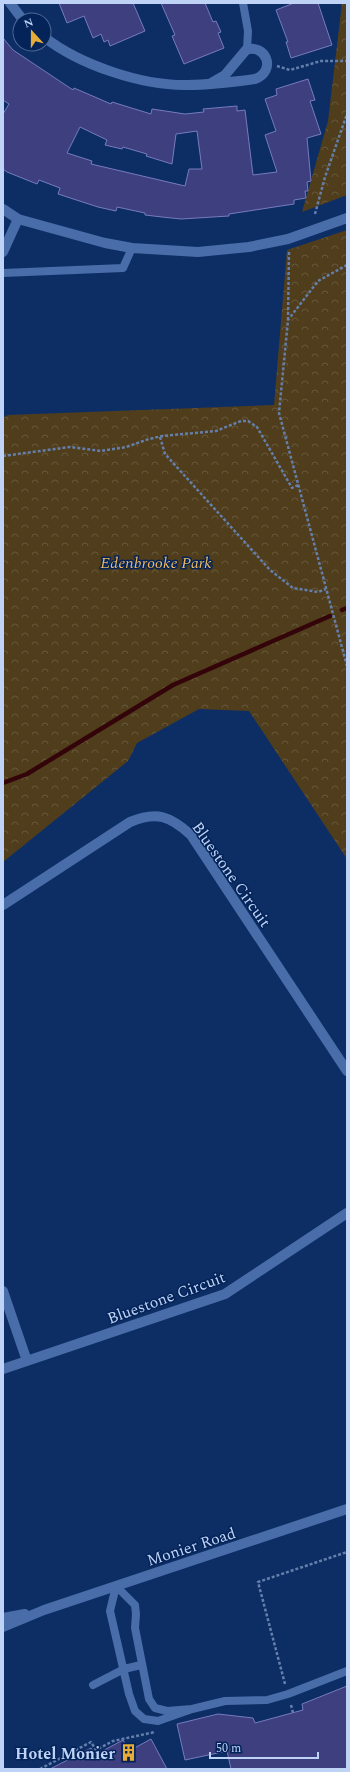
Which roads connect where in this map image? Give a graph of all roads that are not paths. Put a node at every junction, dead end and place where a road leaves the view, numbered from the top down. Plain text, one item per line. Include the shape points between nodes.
1 (10, 3) edge
2 (243, 3) edge
3 (17, 12) edge
4 (52, 42) edge
5 (247, 50) junction
6 (211, 83) junction
7 (3, 209) edge
8 (347, 218) edge
9 (18, 219) junction
10 (132, 248) junction
11 (3, 252) edge
12 (3, 274) edge
13 (3, 905) edge
14 (347, 1071) edge
15 (347, 1213) edge
16 (3, 1290) edge
17 (27, 1361) junction
18 (3, 1369) edge
19 (347, 1509) edge
20 (116, 1586) junction
21 (44, 1610) junction
22 (3, 1618) edge
23 (3, 1627) edge
24 (141, 1665) junction
25 (124, 1669) junction
26 (347, 1671) edge
27 (93, 1685) dead end
28 (192, 1709) junction

1 - 3 street
2 - 5 lane via 248,31
4 - 6 street via 81,59 116,74 186,85
5 - 6 street via 225,75
5 - 6 street via 255,49 262,52 268,64 264,74 255,79
7 - 9 street
8 - 10 street via 289,239 249,247 198,252
9 - 10 street
9 - 11 street
10 - 12 lane via 122,268
13 - 14 street, Bluestone Circuit via 130,822 143,816 163,816 179,824 191,835
15 - 17 street, Bluestone Circuit via 225,1294
16 - 17 street
17 - 18 street, Bluestone Circuit
19 - 20 street, Monier Road
20 - 21 street, Monier Road
20 - 24 lane via 135,1605 135,1628
20 - 25 lane via 110,1611
21 - 22 street, Monier Road
21 - 23 street, Monier Road
24 - 25 lane
24 - 28 lane via 148,1699 155,1708 166,1711
25 - 27 lane
25 - 28 lane via 135,1711 144,1719 158,1721
26 - 28 lane via 267,1700 225,1701

